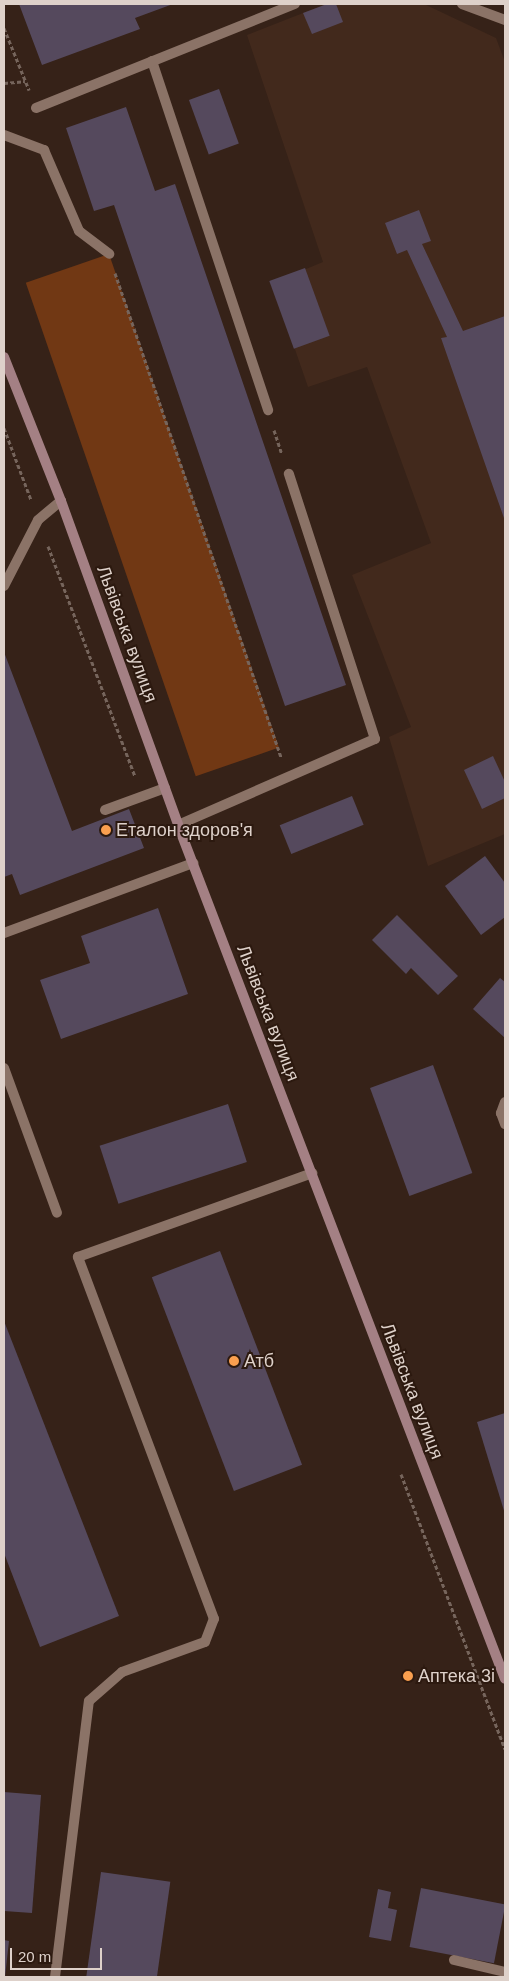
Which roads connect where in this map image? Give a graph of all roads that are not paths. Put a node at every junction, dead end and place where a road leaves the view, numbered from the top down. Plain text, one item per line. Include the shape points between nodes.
1 (295, 4) edge
2 (462, 4) edge
3 (505, 20) edge
4 (152, 62) junction
5 (36, 108) road end
6 (4, 135) edge
7 (109, 254) road end
8 (4, 357) edge
9 (268, 410) road end
10 (289, 474) road end
11 (61, 501) junction
12 (4, 586) edge
13 (165, 788) junction
14 (105, 810) dead end
15 (178, 825) junction
16 (193, 863) junction
17 (4, 933) edge
18 (4, 1068) edge
19 (505, 1102) edge
20 (505, 1124) edge
21 (312, 1173) junction
22 (58, 1213) dead end
23 (505, 1679) edge
24 (454, 1960) dead end
25 (505, 1972) edge
26 (55, 1977) edge

1 - 4 street
2 - 3 street
4 - 5 street
4 - 9 street
6 - 7 street via 44,150 79,231
8 - 11 main road, Львівська вулиця
10 - 15 street via 375,739
11 - 12 street via 38,520
11 - 13 main road, Львівська вулиця
13 - 14 street
13 - 15 main road, Львівська вулиця
15 - 16 main road, Львівська вулиця
16 - 17 street
16 - 21 main road, Львівська вулиця
18 - 22 street
19 - 20 street via 501,1114
21 - 23 main road, Львівська вулиця
21 - 26 street via 78,1258 214,1619 205,1642 122,1672 89,1701
24 - 25 street

